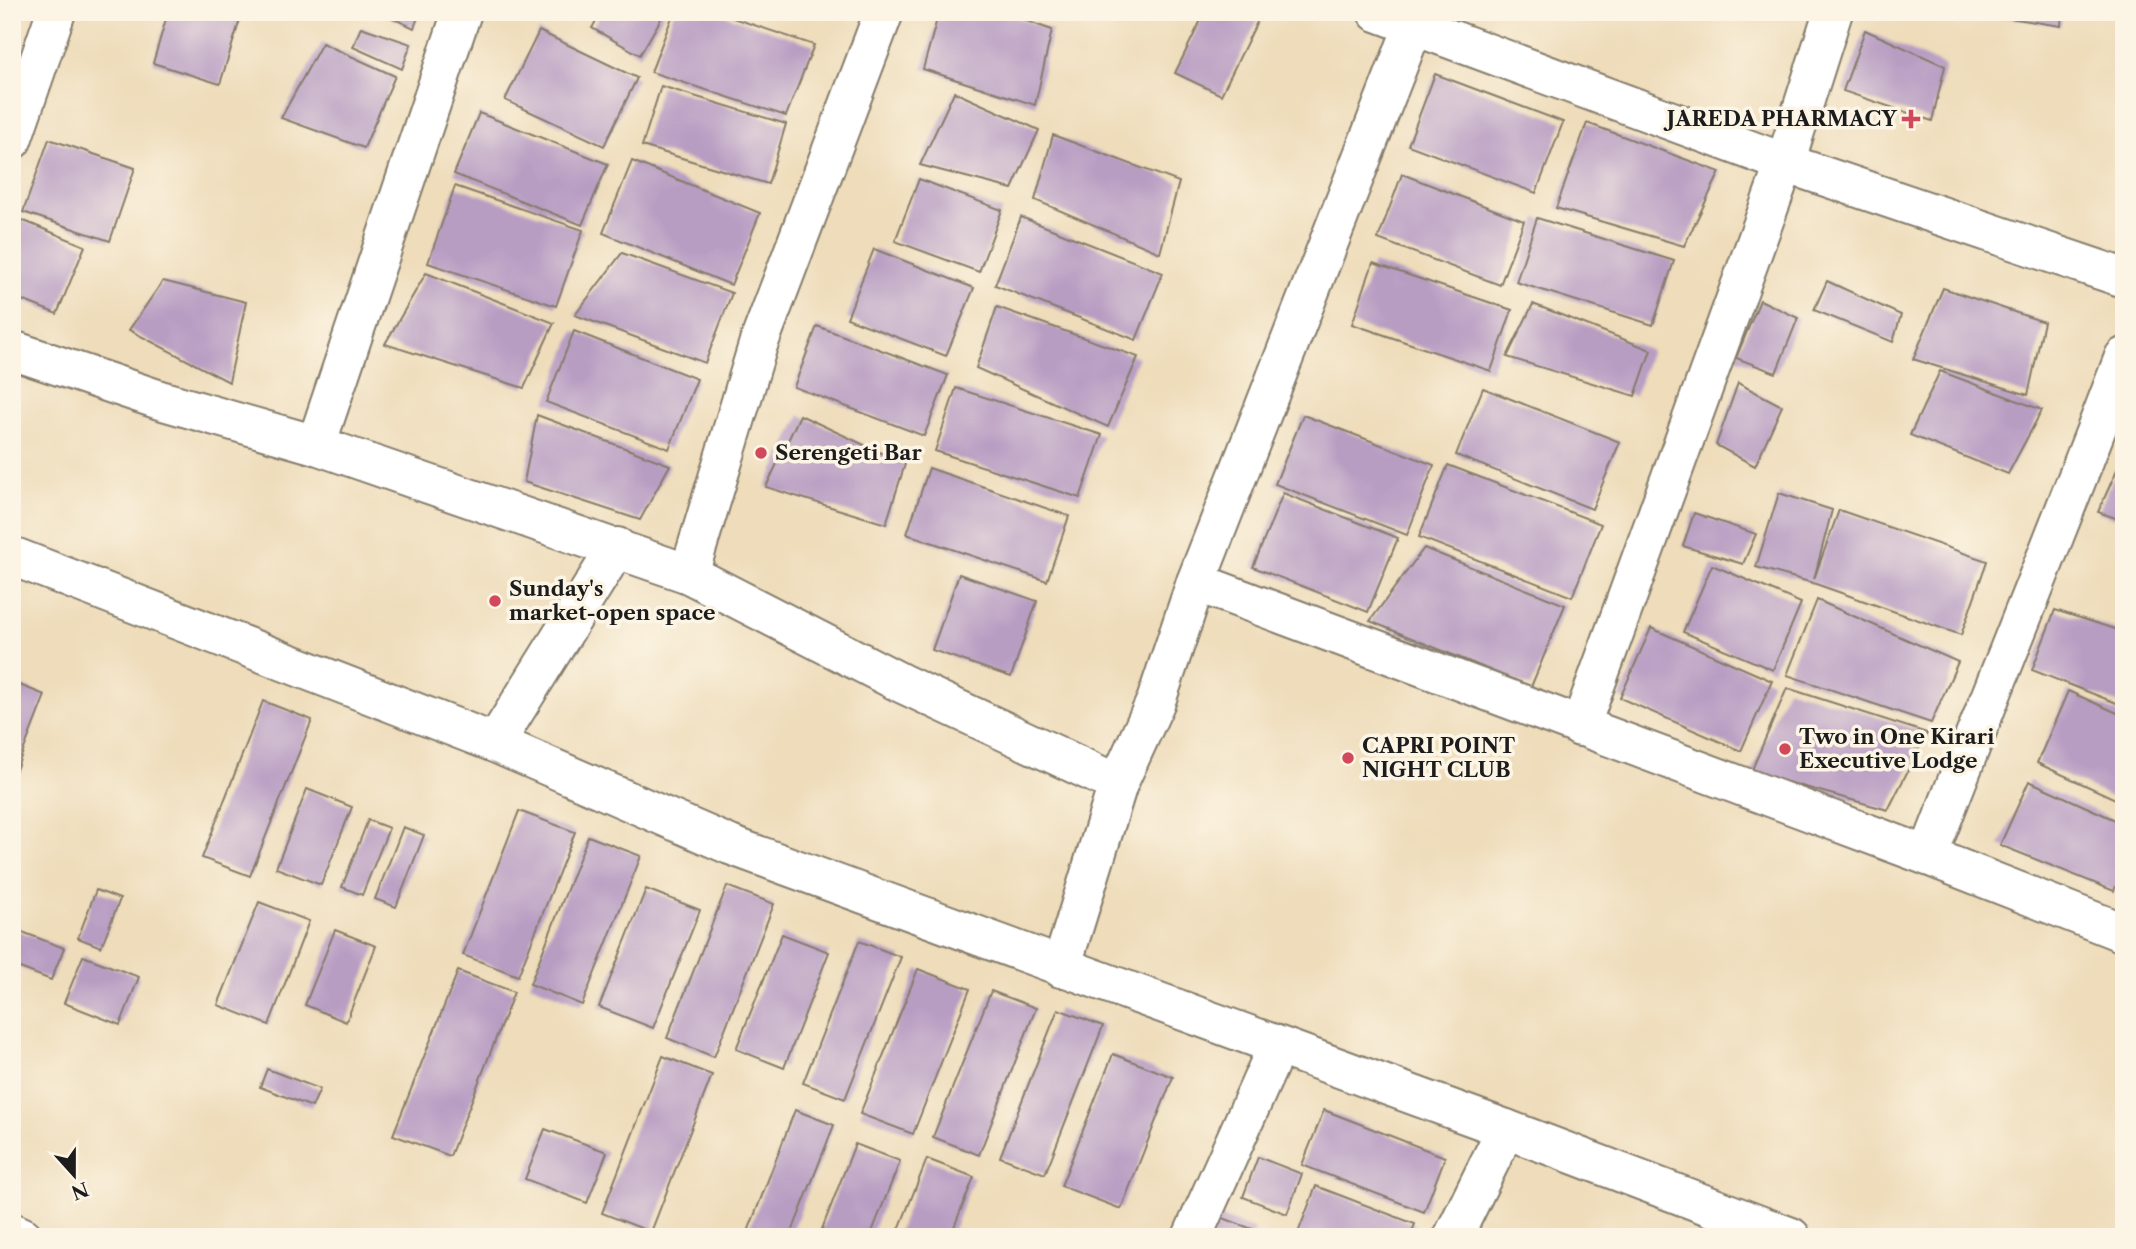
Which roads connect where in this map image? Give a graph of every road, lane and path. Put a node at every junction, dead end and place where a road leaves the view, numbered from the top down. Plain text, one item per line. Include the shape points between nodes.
1 (56, 12) edge
2 (462, 12) edge
3 (884, 12) edge
4 (1377, 12) edge
5 (1833, 12) edge
6 (1416, 19) edge
7 (12, 140) edge
8 (1785, 163) junction
9 (2124, 278) edge
10 (12, 350) edge
11 (2124, 357) edge
12 (316, 445) junction
13 (617, 547) junction
14 (12, 556) edge
15 (689, 573) junction
16 (1196, 582) junction
17 (1580, 727) junction
18 (495, 743) junction
19 (1118, 784) junction
20 (1928, 856) junction
21 (2124, 933) edge
22 (1061, 968) junction
23 (1277, 1047) junction
24 (1506, 1129) junction
25 (12, 1232) edge
26 (23, 1237) edge
27 (1192, 1237) edge
28 (1453, 1237) edge
29 (1791, 1237) edge

1 - 7 street
2 - 12 street
3 - 15 street via 758,345
4 - 6 street
5 - 8 street
6 - 8 street
6 - 16 street
8 - 9 street
8 - 17 street
10 - 12 street via 160,400
11 - 20 street
12 - 13 street
13 - 15 street
13 - 18 street
14 - 18 street
15 - 19 street via 901,683
16 - 17 street
16 - 19 street via 1156,701
17 - 20 street
18 - 22 street via 730,845
19 - 22 street
20 - 21 street
22 - 23 street
23 - 24 street
23 - 27 street
24 - 28 street
24 - 29 street
25 - 26 street

